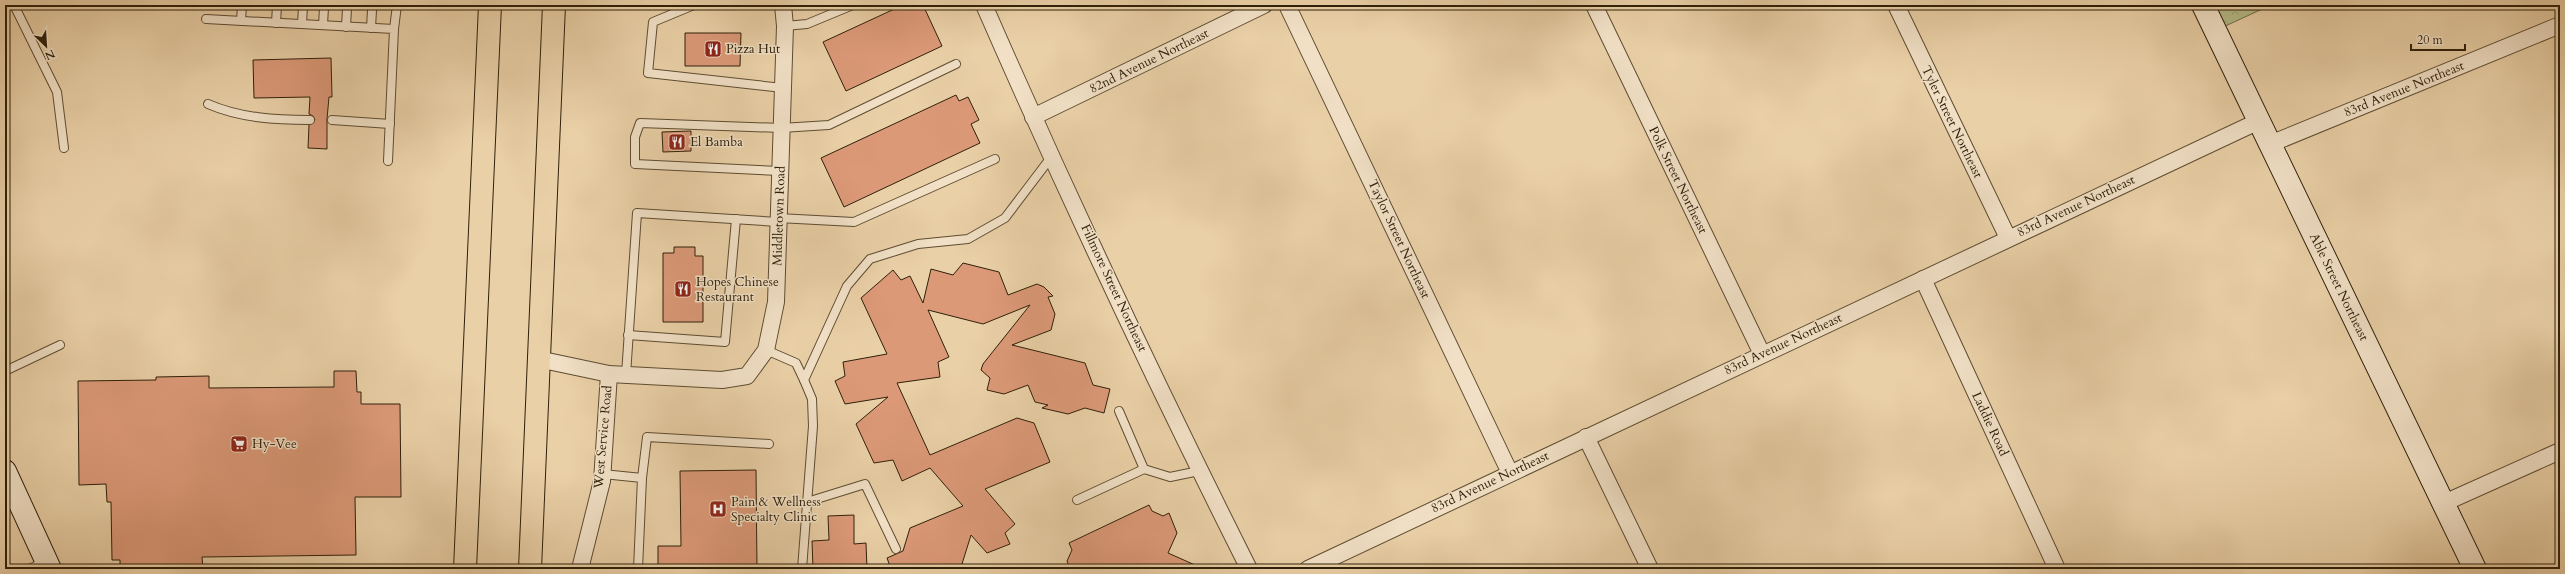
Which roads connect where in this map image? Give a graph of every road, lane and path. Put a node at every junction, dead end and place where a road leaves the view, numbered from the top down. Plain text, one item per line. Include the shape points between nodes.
1 (14, 5) edge
2 (242, 5) edge
3 (277, 5) edge
4 (397, 5) edge
5 (490, 5) edge
6 (554, 5) edge
7 (694, 5) edge
8 (783, 5) edge
9 (853, 5) edge
10 (984, 5) edge
11 (1264, 5) edge
12 (1287, 5) edge
13 (1594, 5) edge
14 (1896, 5) edge
15 (2203, 5) edge
16 (302, 6) dead end
17 (324, 7) dead end
18 (347, 8) dead end
19 (372, 10) dead end
20 (206, 19) dead end
21 (241, 21) junction
22 (276, 23) junction
23 (302, 24) junction
24 (323, 25) junction
25 (2560, 25) edge
26 (785, 26) junction
27 (346, 27) junction
28 (371, 28) junction
29 (394, 29) junction
30 (956, 64) dead end
31 (783, 88) junction
32 (208, 104) dead end
33 (1033, 117) junction
34 (310, 120) dead end
35 (332, 120) dead end
36 (2259, 121) junction
37 (390, 124) junction
38 (782, 128) junction
39 (2270, 144) junction
40 (64, 148) dead end
41 (1052, 156) junction
42 (995, 159) dead end
43 (388, 161) dead end
44 (780, 171) junction
45 (736, 219) junction
46 (778, 220) junction
47 (2008, 238) junction
48 (1923, 279) junction
49 (628, 335) junction
50 (60, 345) dead end
51 (766, 350) junction
52 (1762, 354) junction
53 (538, 358) junction
54 (5, 371) edge
55 (609, 374) junction
56 (626, 375) junction
57 (804, 380) junction
58 (1119, 411) dead end
59 (1586, 437) junction
60 (769, 444) dead end
61 (2560, 451) edge
62 (1144, 469) junction
63 (1199, 470) junction
64 (5, 471) edge
65 (1510, 473) junction
66 (603, 474) junction
67 (642, 478) junction
68 (1078, 500) dead end
69 (807, 502) junction
70 (2444, 503) junction
71 (896, 549) dead end
72 (42, 566) edge
73 (465, 569) edge
74 (530, 569) edge
75 (580, 569) edge
76 (638, 569) edge
77 (802, 569) edge
78 (1249, 569) edge
79 (1308, 569) edge
80 (1650, 569) edge
81 (2057, 569) edge
82 (2475, 569) edge

1 - 40 lane via 57,92
2 - 21 lane
3 - 22 lane
4 - 29 lane
5 - 73 highway
6 - 53 highway
7 - 31 lane via 653,22 648,73
8 - 26 street, Middletown Road
9 - 26 lane via 807,24
10 - 33 street, Fillmore Street Northeast
11 - 33 street, 82nd Avenue Northeast
12 - 65 street, Taylor Street Northeast
13 - 52 street, Polk Street Northeast
14 - 47 street, Tyler Street Northeast
15 - 36 street, Able Street Northeast
16 - 23 lane
17 - 24 lane
18 - 27 lane
19 - 28 lane
20 - 21 lane
21 - 22 lane
22 - 23 lane
23 - 24 lane
24 - 27 lane
25 - 39 street, 83rd Avenue Northeast
26 - 31 street, Middletown Road
27 - 28 lane
28 - 29 lane
29 - 37 lane
30 - 38 lane via 829,125
31 - 38 street, Middletown Road
32 - 34 lane via 225,112 278,120
33 - 41 street, Fillmore Street Northeast
35 - 37 lane
36 - 39 street, Able Street Northeast
36 - 47 street, 83rd Avenue Northeast
37 - 43 lane
38 - 44 street, Middletown Road
38 - 44 lane via 640,123 635,137 635,164
39 - 70 street, Able Street Northeast
41 - 57 lane via 1005,218 968,239 918,244 870,259 847,286
41 - 63 street, Fillmore Street Northeast
42 - 46 lane via 854,222
44 - 46 street, Middletown Road
45 - 46 lane
45 - 49 lane via 725,342
45 - 49 lane via 637,213
46 - 51 street, Middletown Road via 776,302
47 - 48 street, 83rd Avenue Northeast
48 - 52 street, 83rd Avenue Northeast
48 - 81 street, Laddie Road
49 - 56 lane
50 - 54 lane
51 - 56 street, Middletown Road via 747,376 722,380
51 - 57 lane via 796,362
52 - 59 street, 83rd Avenue Northeast
53 - 55 street, Middletown Road
53 - 74 highway
55 - 56 street, Middletown Road
55 - 66 street, West Service Road
57 - 69 lane via 812,399 813,426
58 - 62 lane
59 - 65 street, 83rd Avenue Northeast
59 - 80 street
60 - 67 lane via 647,437
61 - 70 street
62 - 63 lane via 1170,477
62 - 68 lane
63 - 78 street, Fillmore Street Northeast
64 - 72 street
65 - 79 street, 83rd Avenue Northeast
66 - 67 lane
66 - 75 street, West Service Road
67 - 76 lane
69 - 71 lane via 865,484
69 - 77 lane
70 - 82 street, Able Street Northeast

